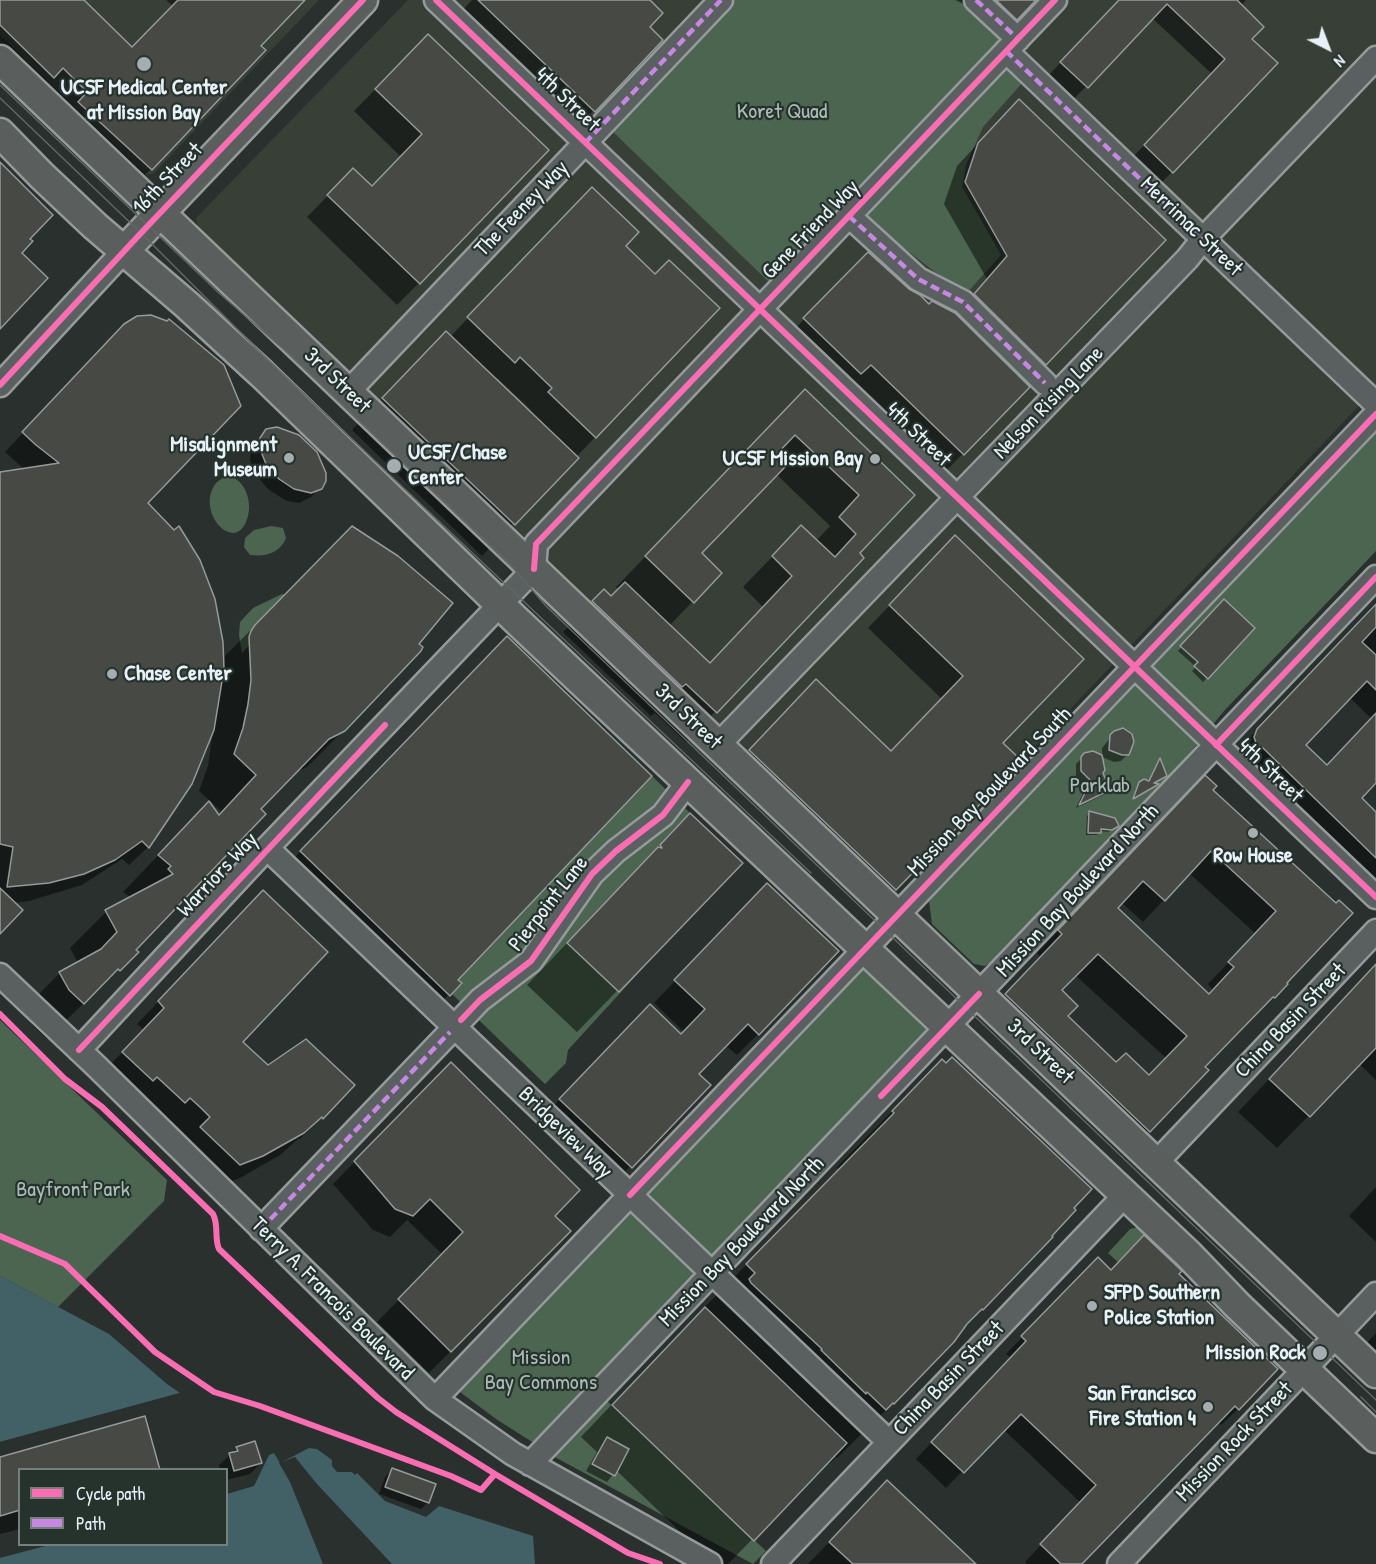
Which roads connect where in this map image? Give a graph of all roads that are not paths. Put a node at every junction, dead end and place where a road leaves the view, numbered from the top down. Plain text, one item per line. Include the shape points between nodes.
1 (363, 0) edge
2 (436, 0) edge
3 (721, 0) edge
4 (976, 0) edge
5 (1055, 0) edge
6 (1012, 45) junction
7 (1376, 58) edge
8 (0, 60) edge
9 (0, 133) edge
10 (585, 142) junction
11 (161, 212) junction
12 (849, 216) junction
13 (1203, 239) junction
14 (124, 251) junction
15 (760, 309) junction
16 (1, 382) edge
17 (1045, 383) dead end
18 (348, 392) junction
19 (1376, 404) edge
20 (1376, 414) edge
21 (957, 497) junction
22 (534, 569) junction
23 (1376, 578) edge
24 (501, 603) junction
25 (1134, 666) junction
26 (718, 745) junction
27 (1216, 745) junction
28 (688, 782) junction
29 (267, 848) junction
30 (1376, 897) edge
31 (897, 916) junction
32 (1376, 932) edge
33 (864, 950) junction
34 (0, 975) edge
35 (979, 994) junction
36 (946, 1028) junction
37 (79, 1050) junction
38 (1156, 1162) junction
39 (630, 1195) junction
40 (1125, 1195) junction
41 (261, 1229) junction
42 (712, 1273) junction
43 (1376, 1294) edge
44 (1337, 1336) junction
45 (1305, 1369) junction
46 (1376, 1373) edge
47 (435, 1399) junction
48 (1376, 1438) edge
49 (889, 1442) junction
50 (530, 1464) junction
51 (710, 1564) edge
52 (773, 1564) edge
53 (1119, 1564) edge

1 - 11 main road, 16th Street
2 - 10 street, 4th Street
3 - 10 street, The Feeney Way
4 - 6 street, Merrimac Street
5 - 6 street, Gene Friend Way
6 - 12 street, Gene Friend Way
6 - 13 street, Merrimac Street
7 - 13 street, Nelson Rising Lane
8 - 11 main road, 3rd Street
9 - 14 main road, 3rd Street
10 - 15 street, 4th Street
10 - 18 street, The Feeney Way
11 - 14 main road, 16th Street
11 - 18 main road, 3rd Street
12 - 15 street, Gene Friend Way
12 - 17 street via 918,279 963,302
13 - 19 street, Merrimac Street
13 - 21 street, Nelson Rising Lane
14 - 16 street, 16th Street
14 - 24 main road, 3rd Street via 262,374
15 - 21 street, 4th Street
15 - 22 street, Gene Friend Way via 536,544
18 - 22 main road, 3rd Street
20 - 25 street, Mission Bay Boulevard South
21 - 25 street, 4th Street
21 - 26 street, Nelson Rising Lane
22 - 24 street, Warriors Way
22 - 26 main road, 3rd Street
23 - 27 street, Mission Bay Boulevard North
24 - 28 main road, 3rd Street
24 - 29 street, Warriors Way
25 - 27 street, 4th Street
25 - 31 street, Mission Bay Boulevard South
26 - 31 main road, 3rd Street
27 - 30 street, 4th Street
27 - 35 street, Mission Bay Boulevard North
28 - 33 main road, 3rd Street
28 - 41 street, Pierpoint Lane via 663,815 592,874 531,961 480,1000
29 - 37 street, Warriors Way
29 - 39 street, Bridgeview Way
31 - 33 street, Mission Bay Boulevard South
31 - 35 main road, 3rd Street
32 - 38 street, China Basin Street
33 - 36 main road, 3rd Street
33 - 39 street, Mission Bay Boulevard South
34 - 37 street, Terry A. Francois Boulevard
35 - 36 street, Mission Bay Boulevard North
35 - 38 main road, 3rd Street
36 - 40 main road, 3rd Street
36 - 42 street, Mission Bay Boulevard North
37 - 41 street, Terry A. Francois Boulevard
38 - 44 main road, 3rd Street
39 - 42 street, Bridgeview Way
39 - 47 street, Mission Bay Boulevard South
40 - 45 main road, 3rd Street
40 - 49 street, China Basin Street
41 - 47 street, Terry A. Francois Boulevard
42 - 49 street, Bridgeview Way
42 - 50 street, Mission Bay Boulevard North
43 - 44 street, Mission Rock Street
44 - 45 street, Mission Rock Street
44 - 46 main road, 3rd Street
45 - 48 main road, 3rd Street
45 - 53 street, Mission Rock Street
47 - 50 street, Terry A. Francois Boulevard
49 - 52 street, China Basin Street
50 - 51 street, Terry A. Francois Boulevard

